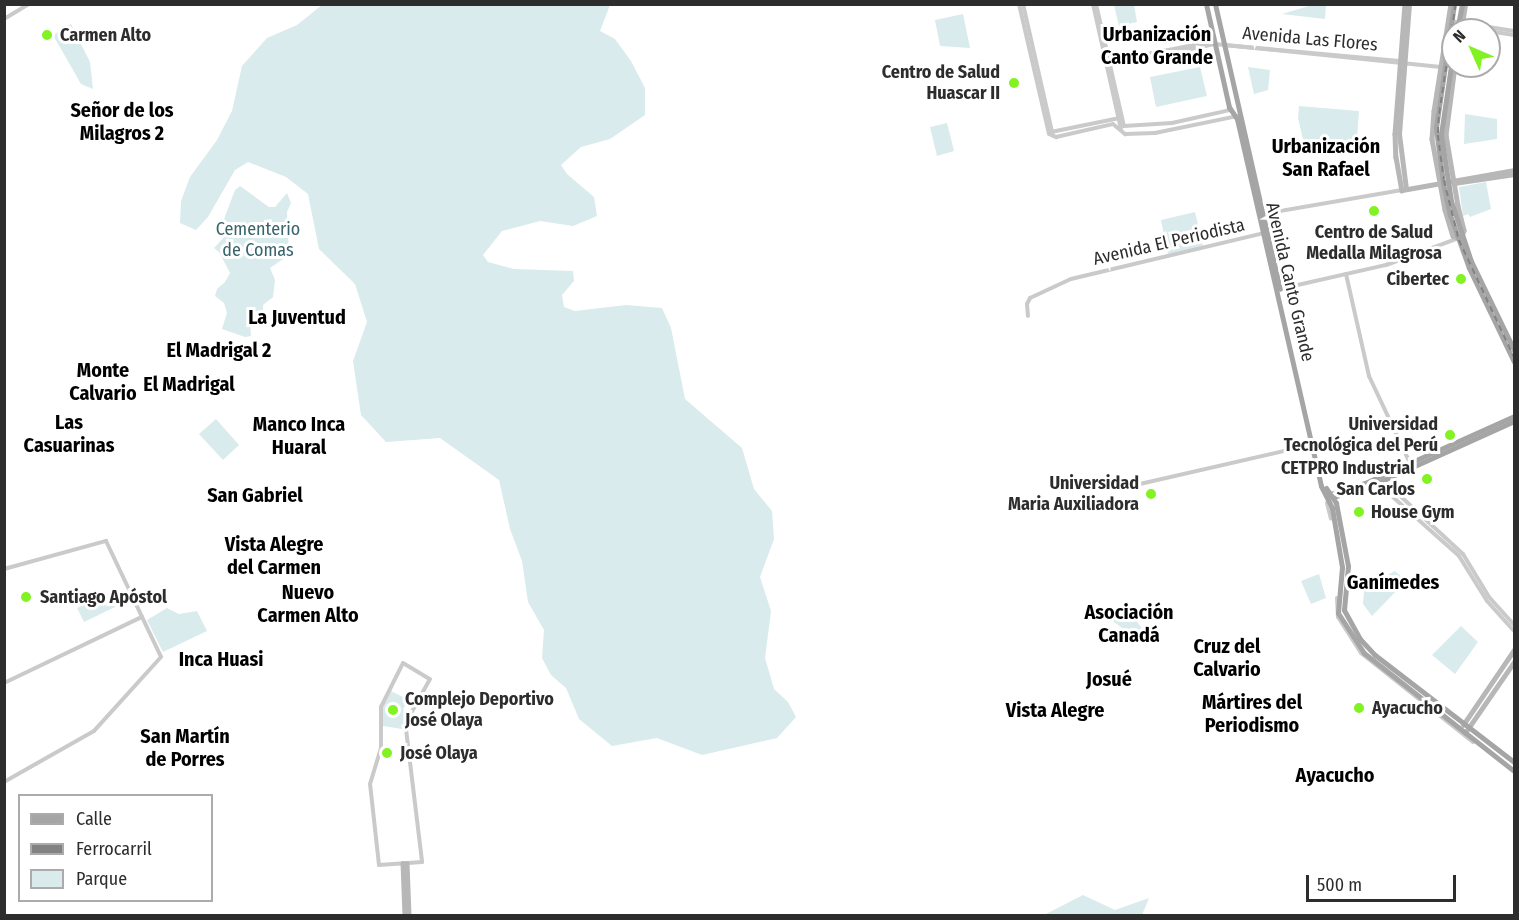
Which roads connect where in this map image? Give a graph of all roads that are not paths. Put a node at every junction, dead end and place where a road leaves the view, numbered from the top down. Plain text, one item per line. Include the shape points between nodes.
1 (28, 4) edge
2 (1021, 4) edge
3 (1095, 4) edge
4 (1206, 4) edge
5 (1215, 4) edge
6 (1407, 4) edge
7 (4, 18) edge
8 (1220, 28) junction
9 (1212, 30) junction
10 (1215, 42) junction
11 (1224, 46) junction
12 (1402, 62) junction
13 (1108, 64) junction
14 (1441, 67) joint
15 (1443, 78) edge
16 (1449, 78) edge
17 (1453, 78) edge
18 (1230, 110) junction
19 (1238, 116) junction
20 (1120, 119) junction
21 (1240, 126) junction
22 (1123, 128) junction
23 (1051, 134) junction
24 (1515, 170) edge
25 (1515, 174) edge
26 (1447, 182) junction
27 (1404, 189) junction
28 (1262, 214) junction
29 (1265, 233) junction
30 (1460, 237) junction
31 (1346, 274) junction
32 (1478, 281) junction
33 (1278, 290) junction
34 (1028, 316) dead end
35 (1515, 350) edge
36 (1515, 362) edge
37 (1515, 416) edge
38 (1515, 421) edge
39 (1313, 444) junction
40 (1410, 463) junction
41 (1378, 479) junction
42 (1118, 489) dead end
43 (1330, 496) junction
44 (4, 569) edge
45 (142, 617) junction
46 (1515, 625) edge
47 (1515, 631) edge
48 (1515, 650) edge
49 (1515, 662) edge
50 (4, 683) edge
51 (1464, 729) junction
52 (1472, 740) junction
53 (1515, 762) edge
54 (1514, 770) edge
55 (4, 782) edge
56 (404, 864) junction
57 (407, 915) edge

1 - 7 street
2 - 23 street
3 - 13 street
4 - 9 main road, Avenida Canto Grande
5 - 8 main road, Avenida Canto Grande
6 - 12 main road
8 - 9 main road
8 - 11 main road, Avenida Canto Grande
9 - 10 main road, Avenida Canto Grande
10 - 11 street, Avenida Las Flores
10 - 13 street
10 - 18 main road, Avenida Canto Grande
11 - 12 street, Avenida Las Flores
11 - 19 main road, Avenida Canto Grande
12 - 14 street, Avenida Las Flores
12 - 27 main road via 1399,141
13 - 20 street
14 - 26 main road via 1432,131
15 - 26 main road via 1436,128
16 - 26 main road via 1441,134
17 - 26 main road via 1446,135
18 - 19 main road, Avenida Canto Grande
18 - 22 street via 1172,123
19 - 21 main road, Avenida Canto Grande
19 - 22 street via 1155,134 1126,134
20 - 22 street
20 - 23 street
21 - 28 main road, Avenida Canto Grande
21 - 29 main road, Avenida Canto Grande
22 - 23 street via 1110,125
24 - 26 main road
25 - 26 main road
26 - 27 main road
26 - 30 main road
27 - 28 street
28 - 29 main road, Avenida Canto Grande
29 - 33 main road, Avenida Canto Grande
29 - 34 street, Avenida El Periodista via 1076,277 1030,298
30 - 31 street via 1394,262
30 - 32 main road
31 - 33 street
31 - 40 street via 1372,383
32 - 35 main road
32 - 36 main road
33 - 39 main road, Avenida Canto Grande
37 - 40 main road
38 - 41 main road
39 - 42 street
39 - 43 main road, Avenida Canto Grande
40 - 41 main road
41 - 43 main road
41 - 46 street via 1463,554 1489,597
41 - 47 street via 1459,556 1487,601
43 - 51 main road, Avenida Canto Grande via 1342,567 1340,615 1362,651
43 - 52 street via 1340,565 1336,606 1339,620 1363,655
44 - 45 street via 106,541
45 - 50 street
45 - 55 street via 161,657 94,731
48 - 51 main road
49 - 51 main road
51 - 52 main road
51 - 53 main road
52 - 54 main road
56 - 56 street via 379,864 370,784 381,747 381,707 403,663 430,679 406,729 422,862
56 - 57 main road

